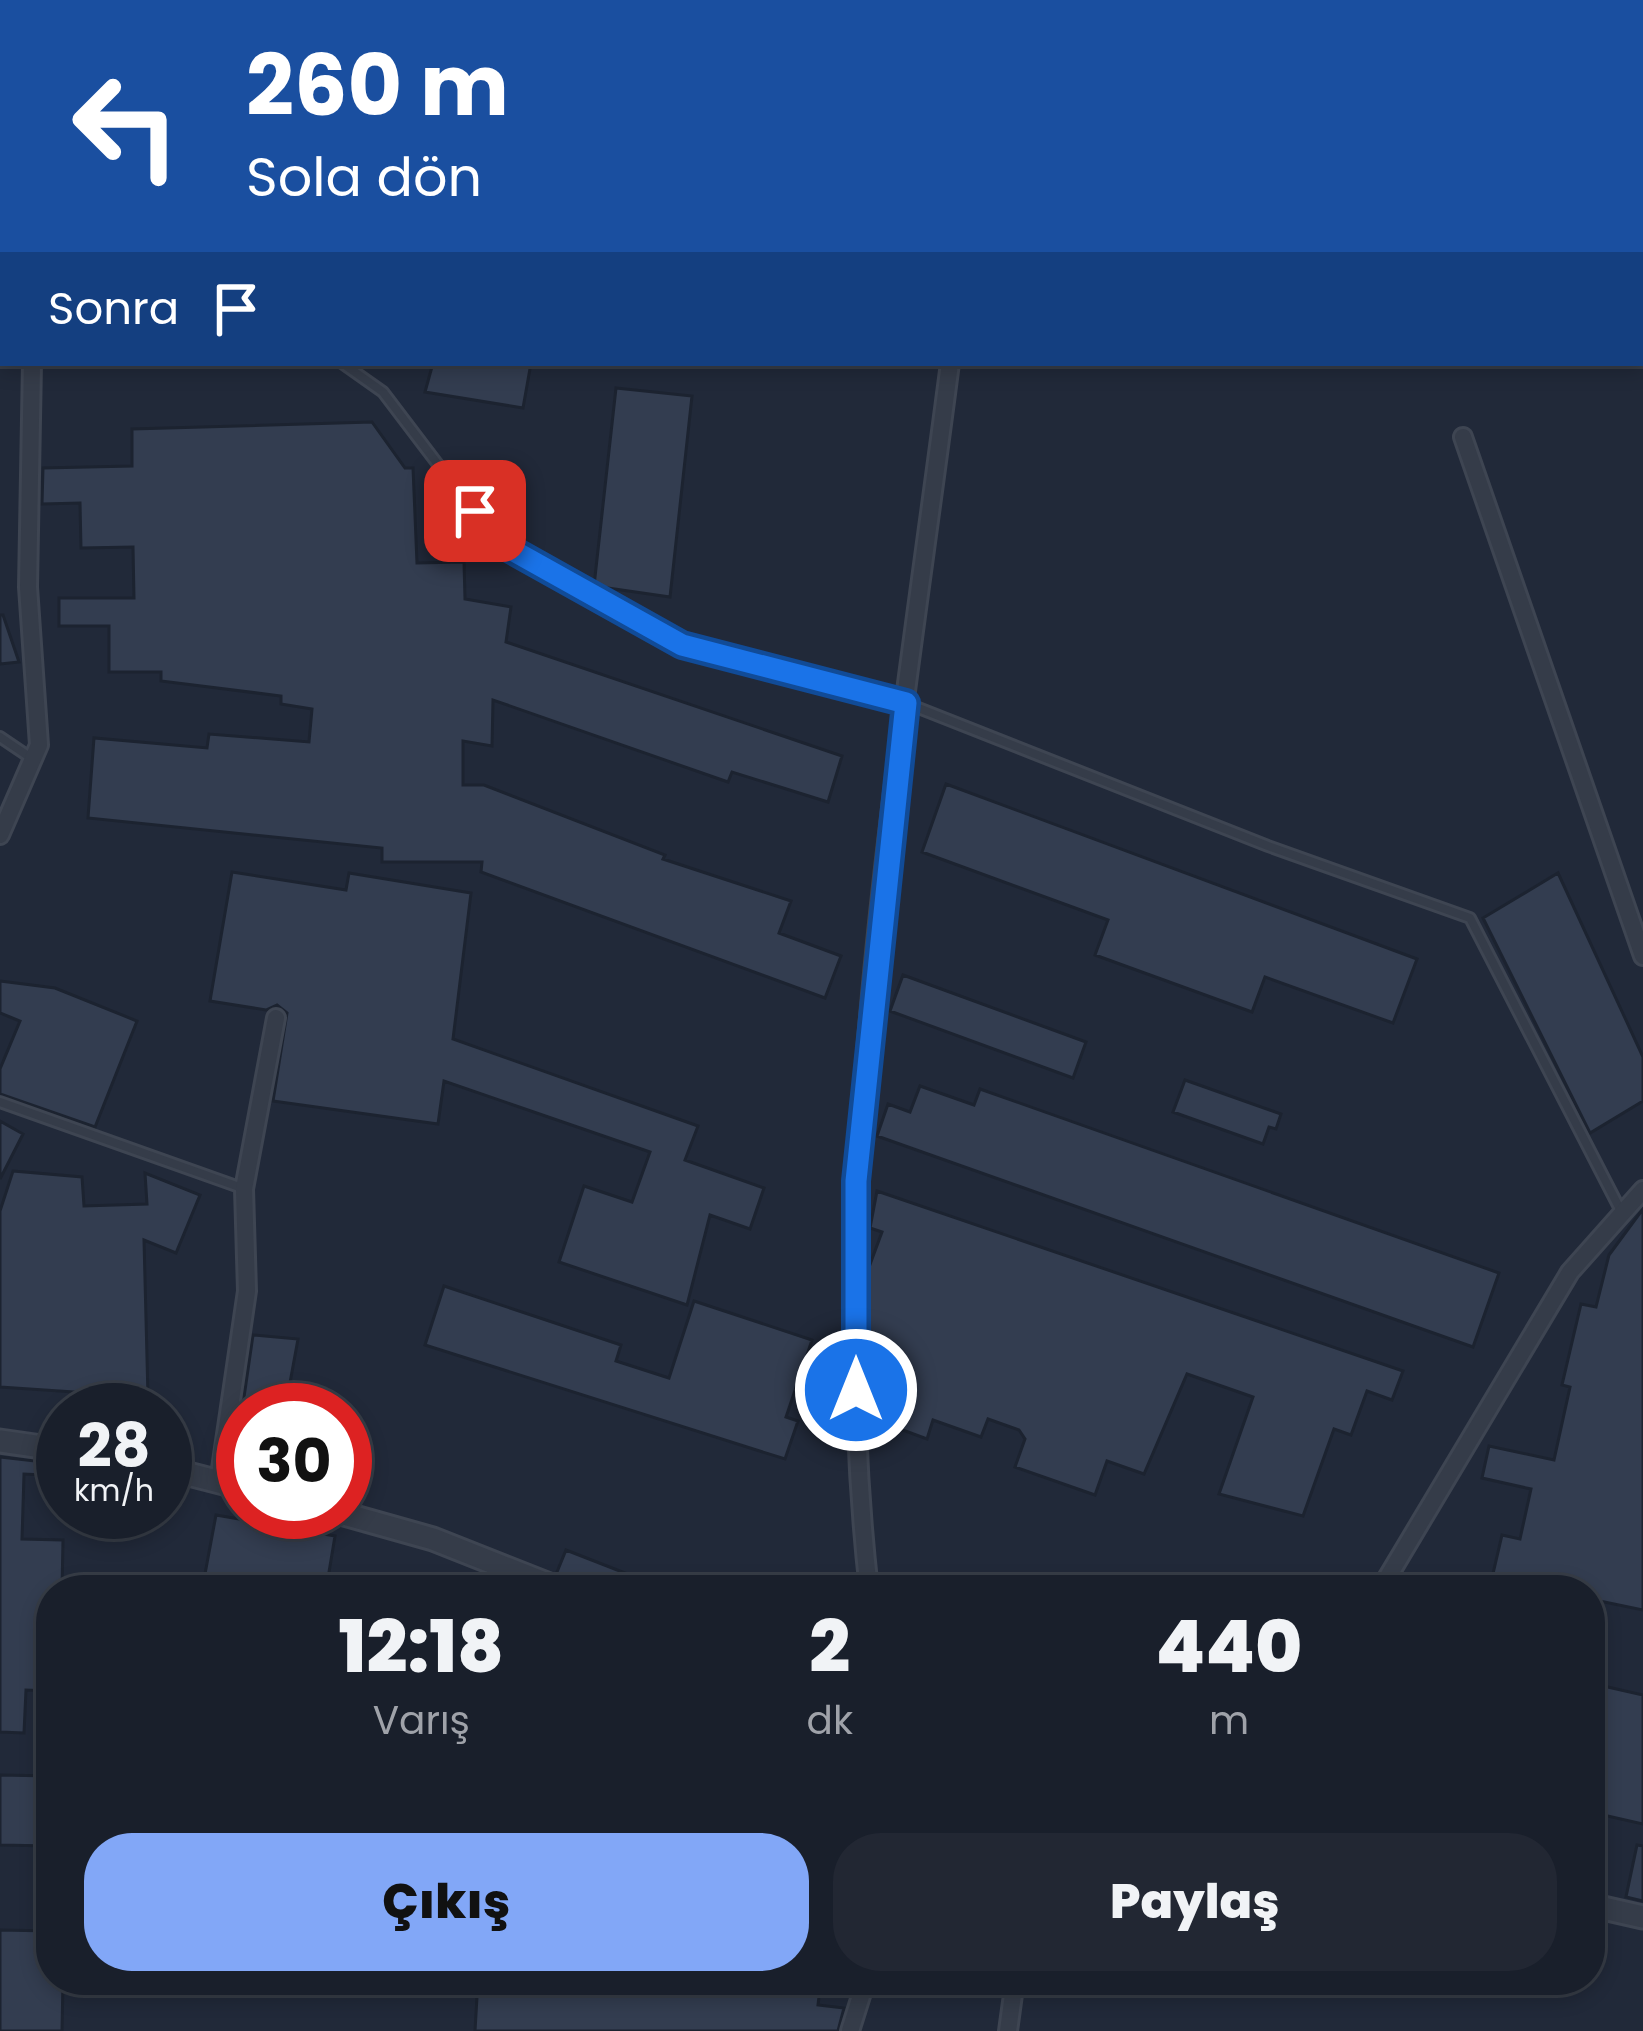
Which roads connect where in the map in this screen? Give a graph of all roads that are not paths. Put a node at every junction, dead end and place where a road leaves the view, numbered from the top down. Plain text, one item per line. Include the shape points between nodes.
1 (32, 366) edge
2 (346, 366) edge
3 (950, 366) edge
4 (1463, 437) dead end
5 (906, 703) junction
6 (0, 737) edge
7 (35, 760) junction
8 (0, 835) edge
9 (1643, 956) edge
10 (276, 1018) dead end
11 (0, 1102) edge
12 (244, 1189) junction
13 (1643, 1190) edge
14 (1622, 1213) junction
15 (234, 1383) edge
16 (0, 1441) edge
17 (36, 1446) edge
18 (372, 1522) edge
19 (524, 1575) edge
20 (867, 1575) edge
21 (1389, 1575) edge
22 (1605, 1908) edge
23 (1643, 1917) edge
24 (861, 1995) edge
25 (1013, 1995) edge
26 (850, 2031) edge
27 (1008, 2031) edge

1 - 7 street
2 - 5 lane via 383,392 496,541 682,645
3 - 5 street
4 - 9 street
5 - 14 lane via 1471,918
5 - 20 street via 856,1181 856,1474
6 - 7 lane
7 - 8 street
10 - 12 street
11 - 12 lane
12 - 15 street via 247,1291
13 - 14 street
14 - 21 street via 1570,1272
16 - 17 street
18 - 19 street
22 - 23 street
24 - 26 street
25 - 27 street

